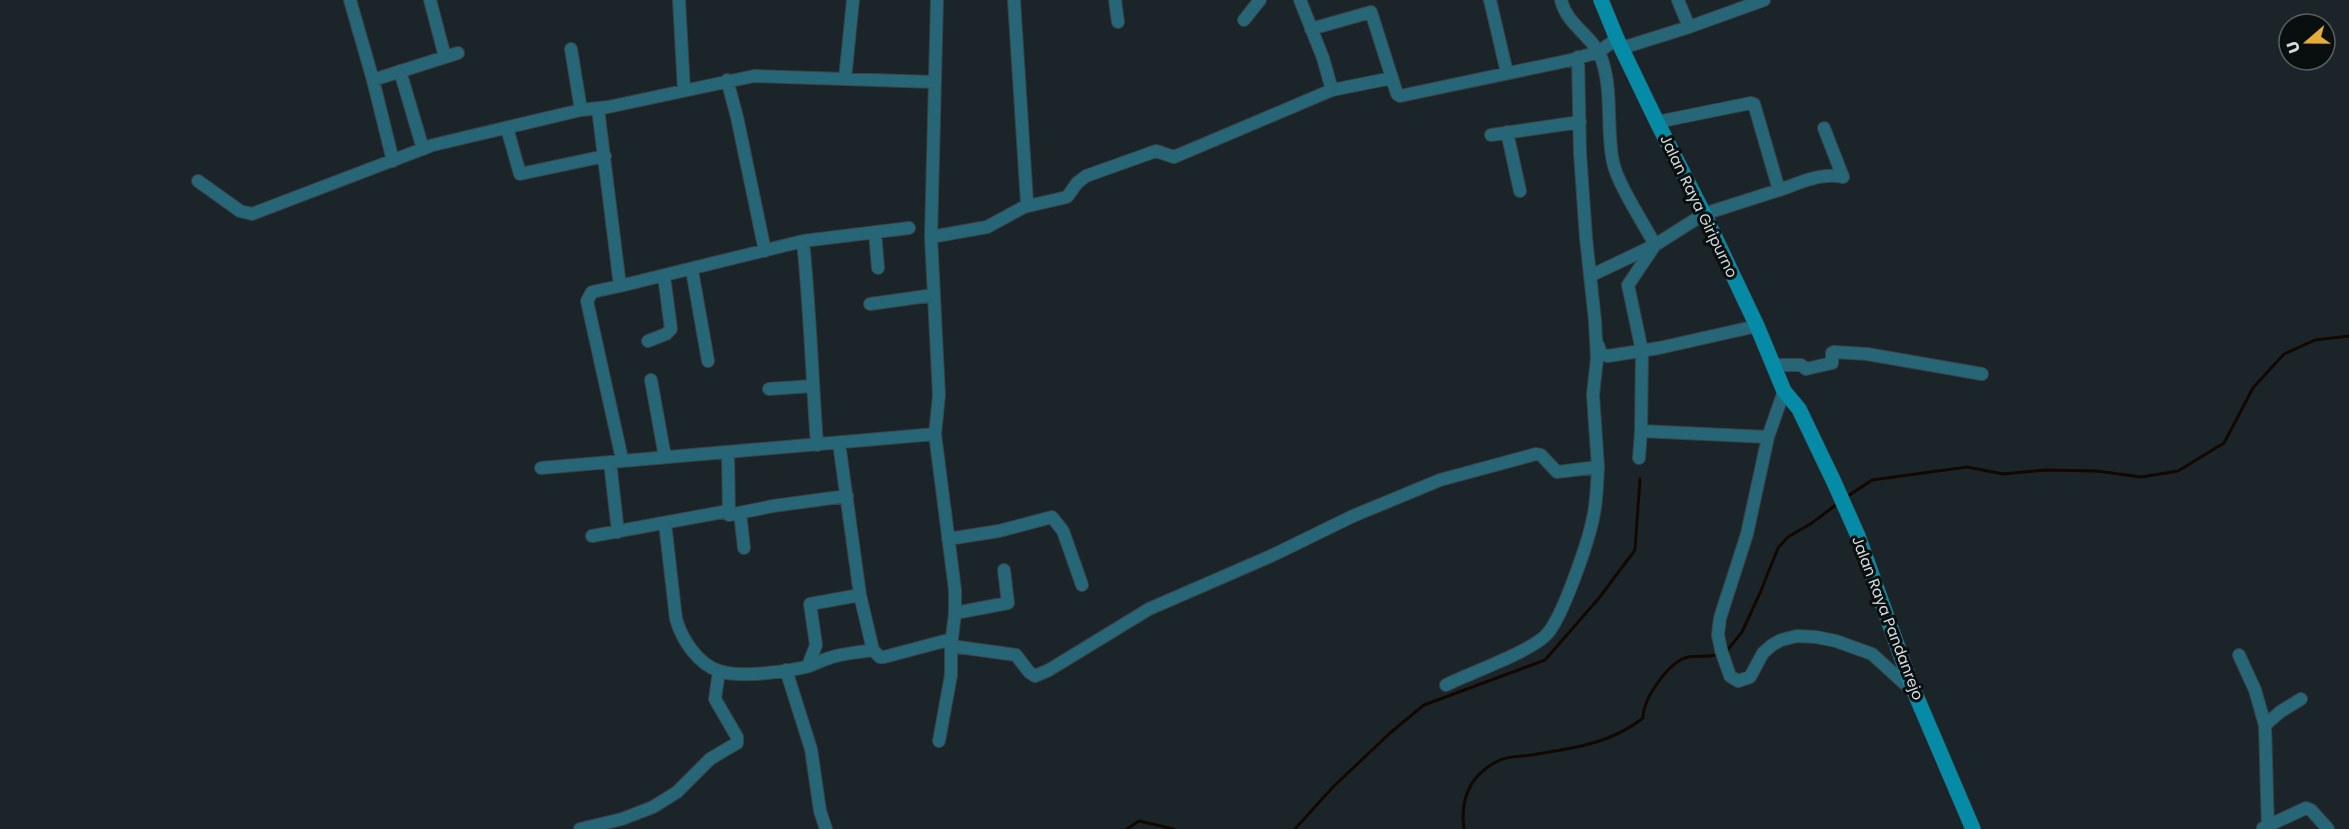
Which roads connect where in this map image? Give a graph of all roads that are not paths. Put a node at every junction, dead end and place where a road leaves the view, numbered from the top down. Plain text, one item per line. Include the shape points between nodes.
1 (350, 0) edge
2 (430, 0) edge
3 (679, 0) edge
4 (853, 0) edge
5 (937, 0) edge
6 (1115, 0) edge
7 (1260, 0) edge
8 (1300, 0) edge
9 (1490, 0) edge
10 (1561, 0) edge
11 (1601, 0) edge
12 (1678, 0) edge
13 (1764, 0) edge
14 (1017, 1) edge
15 (1244, 20) dead end
16 (1118, 22) dead end
17 (1689, 27) junction
18 (1311, 29) junction
19 (1619, 44) junction
20 (572, 49) dead end
21 (458, 53) dead end
22 (1590, 54) junction
23 (444, 57) junction
24 (400, 71) junction
25 (1507, 73) junction
26 (845, 78) junction
27 (1392, 78) junction
28 (374, 80) junction
29 (726, 80) junction
30 (934, 82) junction
31 (684, 90) junction
32 (1332, 90) junction
33 (598, 109) junction
34 (581, 110) junction
35 (1657, 122) junction
36 (1580, 123) junction
37 (507, 128) junction
38 (1824, 128) dead end
39 (1507, 132) junction
40 (1491, 135) dead end
41 (423, 149) junction
42 (605, 156) junction
43 (393, 161) junction
44 (198, 181) dead end
45 (1779, 190) junction
46 (1521, 192) dead end
47 (1024, 207) junction
48 (1704, 214) junction
49 (909, 228) dead end
50 (875, 232) junction
51 (931, 237) junction
52 (803, 241) junction
53 (1652, 246) junction
54 (765, 252) junction
55 (878, 268) dead end
56 (692, 270) junction
57 (664, 276) junction
58 (1590, 276) junction
59 (620, 286) junction
60 (934, 295) junction
61 (870, 304) dead end
62 (1758, 326) junction
63 (1596, 337) junction
64 (648, 341) dead end
65 (1638, 351) junction
66 (708, 361) dead end
67 (1774, 365) junction
68 (1982, 374) dead end
69 (651, 380) dead end
70 (812, 386) junction
71 (769, 389) dead end
72 (1784, 391) junction
73 (1799, 409) joint
74 (1641, 431) junction
75 (935, 434) junction
76 (1768, 437) junction
77 (839, 443) junction
78 (817, 445) junction
79 (728, 452) junction
80 (665, 457) junction
81 (1639, 458) dead end
82 (616, 460) junction
83 (1598, 467) junction
84 (541, 468) dead end
85 (847, 496) junction
86 (731, 516) junction
87 (665, 523) junction
88 (618, 532) junction
89 (592, 536) dead end
90 (948, 539) junction
91 (744, 548) dead end
92 (1004, 570) dead end
93 (1082, 585) dead end
94 (860, 595) junction
95 (955, 613) junction
96 (952, 642) junction
97 (873, 650) junction
98 (2239, 656) dead end
99 (808, 666) junction
100 (786, 670) junction
101 (719, 671) junction
102 (1446, 684) dead end
103 (1915, 693) junction
104 (2301, 699) dead end
105 (2265, 725) junction
106 (939, 741) dead end
107 (2266, 828) edge
108 (580, 829) edge
109 (826, 829) edge
110 (1973, 829) edge
111 (2328, 829) edge

1 - 28 street
2 - 23 street
3 - 31 street
4 - 26 street
5 - 30 street
6 - 16 street
7 - 15 street
8 - 18 street
9 - 25 street
10 - 22 street via 1566,14 1592,42
11 - 19 main road, Jalan Raya Giripurno
12 - 17 street
13 - 17 street
14 - 47 street via 1028,201
17 - 19 street
18 - 27 street via 1372,13
18 - 32 street
19 - 22 street
19 - 35 main road, Jalan Raya Giripurno
20 - 34 street
21 - 23 street
22 - 25 street
22 - 36 street
22 - 53 street via 1603,62 1614,165
23 - 24 street
24 - 28 street
24 - 41 street
25 - 27 street via 1400,96
26 - 29 street via 754,76
26 - 30 street
27 - 32 street
28 - 43 street
29 - 31 street
29 - 54 street
30 - 51 street
31 - 33 street
32 - 47 street via 1175,156 1156,151 1086,176 1067,197
33 - 34 street
33 - 42 street
34 - 37 street
35 - 45 street via 1754,104
35 - 48 main road, Jalan Raya Giripurno
36 - 39 street
36 - 58 street
37 - 41 street
37 - 42 street via 520,174
38 - 45 street via 1843,177 1821,176
39 - 40 street
39 - 46 street
41 - 43 street
42 - 59 street
43 - 44 street via 250,214
45 - 48 street
47 - 51 street via 987,227
48 - 53 street
48 - 62 main road, Jalan Raya Giripurno
49 - 50 street
50 - 52 street
50 - 55 street
51 - 60 street
52 - 54 street
52 - 70 street
53 - 58 street
53 - 65 street via 1628,285
54 - 56 street
56 - 57 street
56 - 66 street
57 - 59 street
57 - 64 street via 671,330
58 - 63 street
59 - 82 street via 592,292 587,301
60 - 61 street
60 - 75 street via 939,395
62 - 65 street
62 - 67 main road, Jalan Raya Giripurno
63 - 65 street via 1601,354
63 - 83 street via 1593,395
65 - 74 street
67 - 68 street via 1801,365 1806,369 1832,363 1834,352
67 - 72 main road, Jalan Raya Giripurno
69 - 80 street
70 - 71 street
70 - 78 street
72 - 73 main road, Jalan Raya Giripurno
72 - 76 street
73 - 103 main road, Jalan Raya Pandanrejo via 1858,536
74 - 76 street
74 - 81 street
75 - 77 street
75 - 90 street
76 - 103 street via 1748,534 1720,618 1721,650 1733,680 1750,677 1763,653 1781,640 1816,637 1872,654
77 - 78 street
77 - 85 street
78 - 79 street
79 - 80 street
79 - 86 street
80 - 82 street
82 - 84 street
82 - 88 street
83 - 96 street via 1557,472 1536,454 1440,480 1149,609 1038,675 1031,674 1016,655
83 - 102 street via 1594,514 1570,592 1549,632 1519,651
85 - 86 street
85 - 94 street
86 - 87 street
86 - 91 street
87 - 88 street
87 - 101 street via 679,629 695,654
88 - 89 street
90 - 93 street via 1052,517 1063,531
90 - 95 street
92 - 95 street via 1008,603
94 - 97 street
94 - 99 street via 812,602 816,645
95 - 96 street
96 - 97 street via 884,657
96 - 106 street via 951,675
97 - 99 street via 835,656
98 - 105 street
99 - 100 street
100 - 101 street via 756,674
100 - 109 street via 811,749
101 - 108 street via 715,699 737,743 710,759 677,792 653,807
103 - 110 main road, Jalan Raya Pandanrejo
104 - 105 street
105 - 107 street
107 - 111 street via 2306,807

